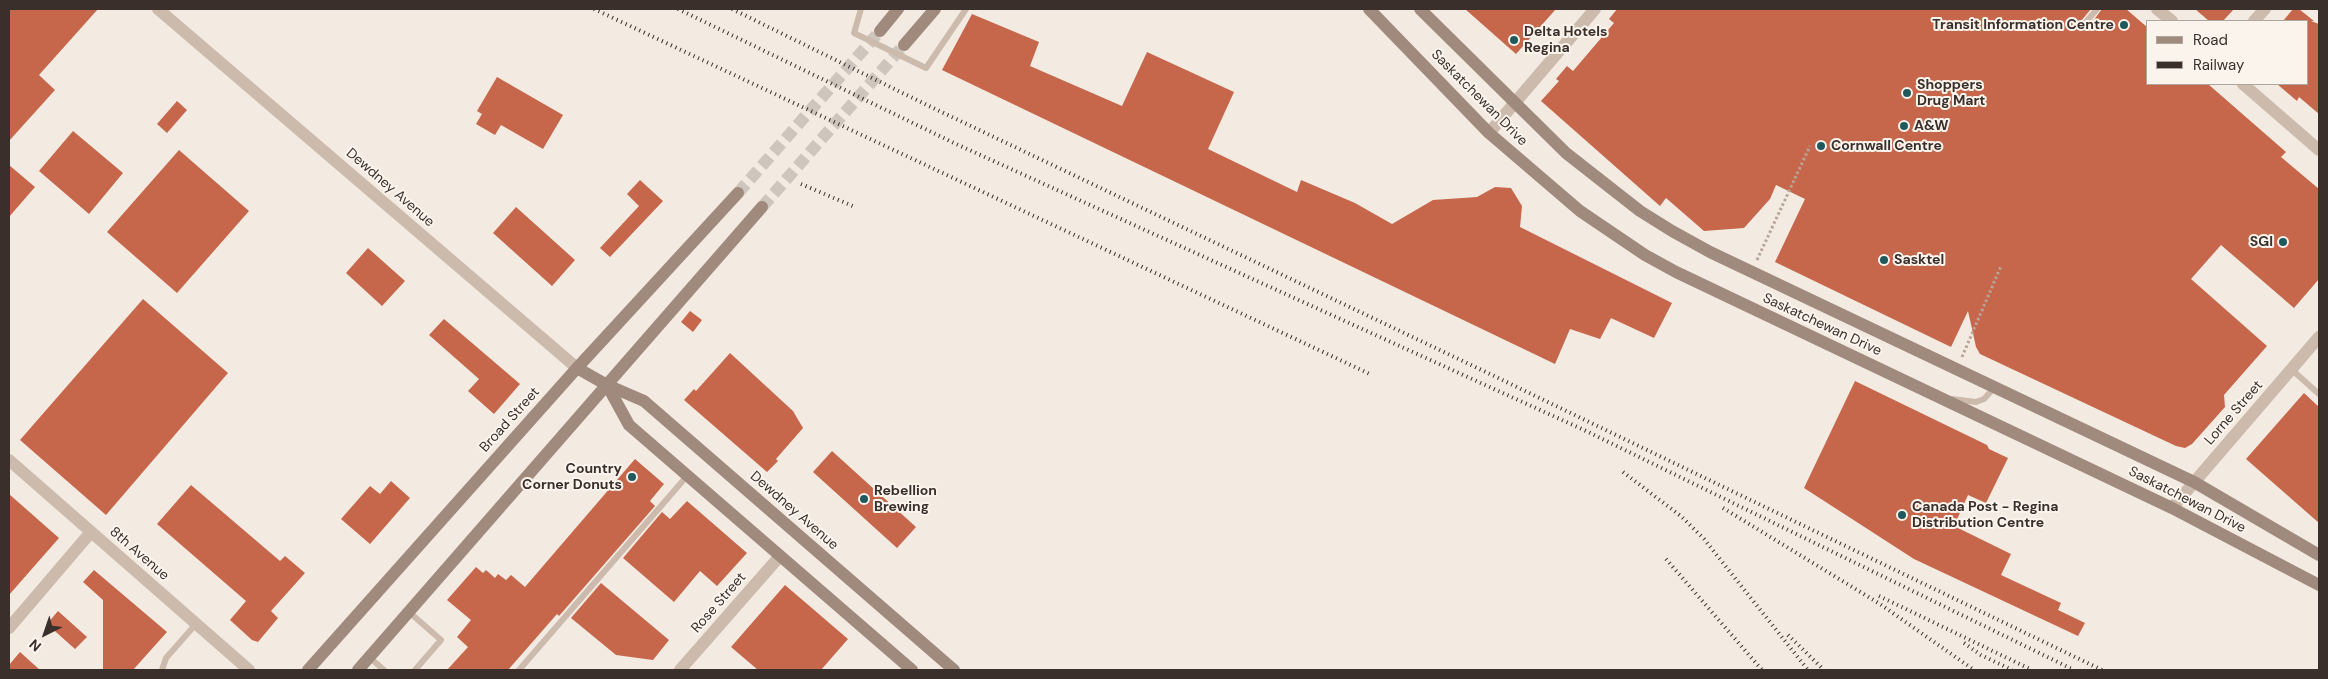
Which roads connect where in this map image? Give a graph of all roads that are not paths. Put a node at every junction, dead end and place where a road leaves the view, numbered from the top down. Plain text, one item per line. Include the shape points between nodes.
1 (158, 9) edge
2 (861, 9) edge
3 (898, 9) edge
4 (935, 9) edge
5 (966, 9) edge
6 (1369, 9) edge
7 (1420, 9) edge
8 (1595, 9) edge
9 (2098, 9) edge
10 (2158, 9) edge
11 (2265, 9) edge
12 (2171, 20) edge
13 (2255, 20) edge
14 (2086, 22) dead end
15 (880, 31) tunnel mouth
16 (904, 45) tunnel mouth
17 (2244, 85) edge
18 (1514, 103) junction
19 (1489, 133) junction
20 (2317, 144) edge
21 (738, 193) tunnel mouth
22 (762, 208) tunnel mouth
23 (2319, 338) edge
24 (577, 368) junction
25 (2292, 370) junction
26 (607, 385) junction
27 (1995, 388) junction
28 (2319, 394) edge
29 (1938, 397) junction
30 (9, 460) edge
31 (688, 476) junction
32 (2194, 482) junction
33 (2172, 508) junction
34 (91, 532) junction
35 (2319, 555) edge
36 (780, 556) junction
37 (2319, 584) edge
38 (409, 612) junction
39 (196, 624) junction
40 (9, 628) edge
41 (369, 657) junction
42 (162, 670) edge
43 (249, 670) edge
44 (308, 670) edge
45 (358, 670) edge
46 (384, 670) edge
47 (415, 670) edge
48 (519, 670) edge
49 (680, 670) edge
50 (912, 670) edge
51 (954, 670) edge

1 - 24 street, Dewdney Avenue
2 - 5 lane via 854,33 926,68
3 - 15 main road
4 - 16 main road
6 - 19 main road, Saskatchewan Drive
7 - 18 main road, Saskatchewan Drive
8 - 18 street
9 - 14 lane
10 - 12 street
11 - 13 street
17 - 20 street
18 - 19 street
18 - 27 main road, Saskatchewan Drive via 1566,153 1640,211 1710,252
19 - 29 main road, Saskatchewan Drive via 1580,211 1645,256
21 - 24 main road, Broad Street
22 - 26 main road
23 - 25 street, Lorne Street
24 - 26 main road, Dewdney Avenue
24 - 44 main road, Broad Street
25 - 28 lane
25 - 32 street, Lorne Street
26 - 31 main road via 629,425
26 - 38 main road
26 - 51 main road, Dewdney Avenue via 644,401
27 - 29 lane via 1976,402
27 - 32 main road, Saskatchewan Drive
29 - 33 main road, Saskatchewan Drive
30 - 34 street, 8th Avenue
31 - 36 main road
31 - 48 lane
32 - 33 street, Lorne Street
32 - 35 main road, Saskatchewan Drive
33 - 37 main road, Saskatchewan Drive
34 - 39 street, 8th Avenue
34 - 40 street
36 - 49 street, Rose Street
36 - 50 main road
38 - 41 main road
38 - 47 lane via 441,640
39 - 42 lane via 166,658
39 - 43 street, 8th Avenue
41 - 45 main road
41 - 46 lane

